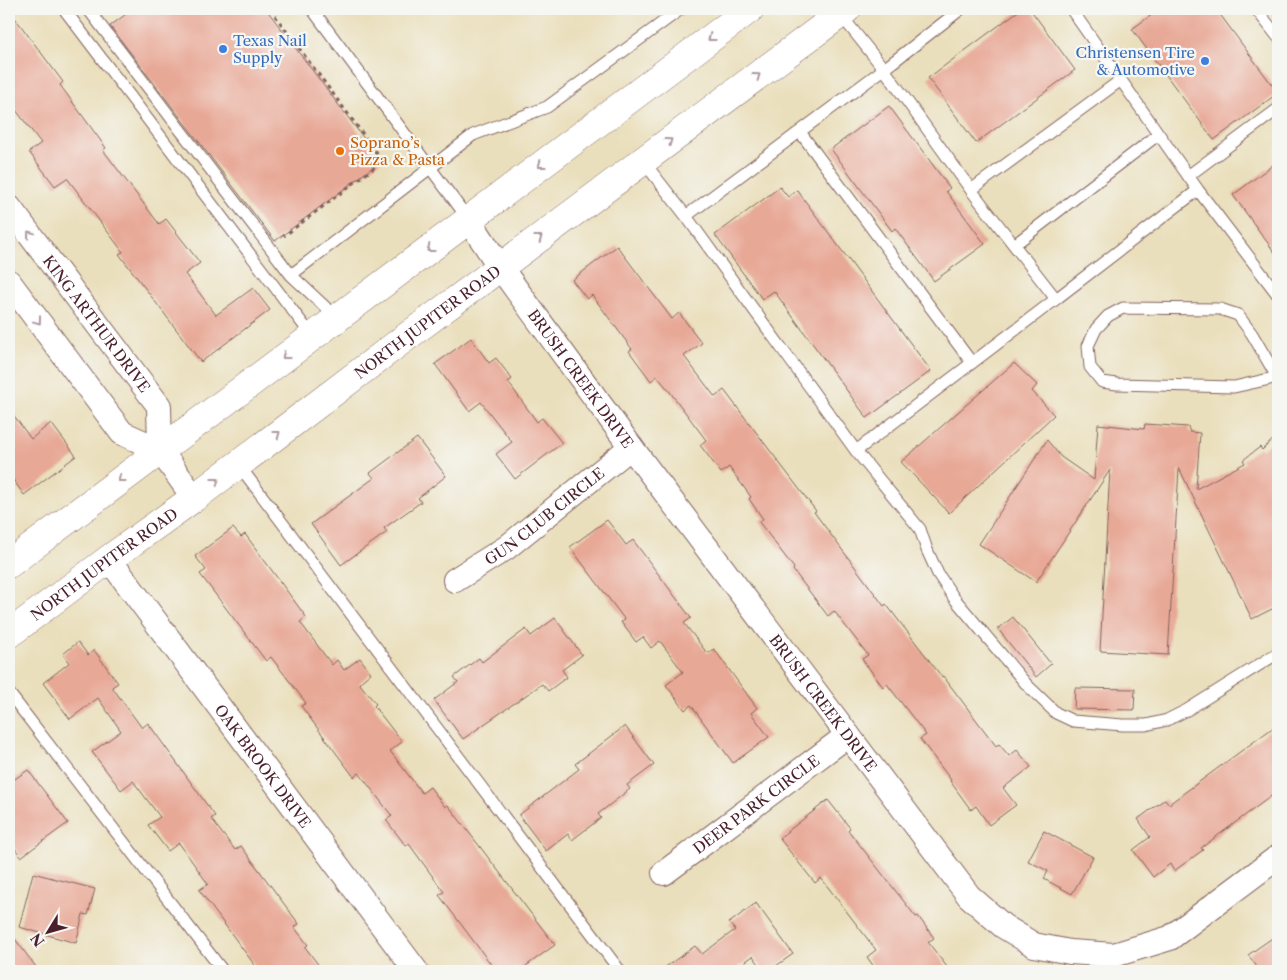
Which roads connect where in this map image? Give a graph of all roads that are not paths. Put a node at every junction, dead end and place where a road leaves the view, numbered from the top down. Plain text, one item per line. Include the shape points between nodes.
1 (64, 9) edge
2 (88, 9) edge
3 (312, 9) edge
4 (681, 9) edge
5 (750, 9) edge
6 (961, 9) edge
7 (1256, 9) edge
8 (841, 11) edge
9 (1077, 11) edge
10 (1278, 37) edge
11 (884, 69) junction
12 (1121, 80) junction
13 (1278, 109) edge
14 (800, 132) junction
15 (1159, 134) junction
16 (642, 160) junction
17 (432, 168) junction
18 (1188, 176) junction
19 (971, 190) junction
20 (1198, 190) junction
21 (9, 207) edge
22 (686, 216) junction
23 (469, 220) junction
24 (1014, 246) junction
25 (500, 267) junction
26 (291, 276) junction
27 (9, 282) edge
28 (1278, 295) edge
29 (1056, 299) junction
30 (337, 318) junction
31 (312, 336) junction
32 (972, 363) junction
33 (1278, 377) edge
34 (631, 447) junction
35 (160, 450) junction
36 (856, 451) junction
37 (238, 464) junction
38 (194, 498) junction
39 (13, 557) edge
40 (109, 559) junction
41 (454, 580) dead end
42 (9, 634) edge
43 (1278, 653) edge
44 (9, 693) edge
45 (848, 735) junction
46 (1278, 857) edge
47 (664, 873) dead end
48 (1069, 962) edge
49 (223, 971) edge
50 (416, 971) edge
51 (620, 971) edge

1 - 31 lane
2 - 26 lane
3 - 17 lane
4 - 17 lane via 547,107 472,135
5 -> 23 main road
6 - 11 lane
7 - 10 lane
8 - 11 lane
16 -> 8 main road, NORTH JUPITER ROAD
9 - 12 lane
11 - 14 lane
11 - 19 lane
12 - 15 lane
12 - 19 lane
13 - 18 lane
14 - 22 lane
14 - 32 lane
15 - 18 lane
15 - 24 lane
16 - 22 lane
25 -> 16 main road, NORTH JUPITER ROAD
17 - 23 lane
17 - 26 lane
18 - 20 lane
19 - 24 lane
20 - 28 lane
20 - 29 lane
35 -> 21 street, KING ARTHUR DRIVE via 159,406
22 - 36 lane
23 - 25 street, BRUSH CREEK DRIVE
23 -> 30 main road
24 - 29 lane
25 - 34 street, BRUSH CREEK DRIVE
37 -> 25 main road, NORTH JUPITER ROAD
26 - 30 lane
27 -> 35 street via 122,433
29 - 32 lane
30 - 31 main road
31 -> 35 main road
32 - 36 lane
33 - 33 lane via 1234,387 1102,382 1090,368 1088,346 1096,329 1108,316 1123,308 1220,309 1238,315
34 - 41 street, GUN CLUB CIRCLE via 506,548
34 - 45 street, BRUSH CREEK DRIVE
35 - 38 street
35 -> 39 main road
36 - 43 lane via 920,530 938,574 954,598 1056,713 1073,720 1123,725 1146,725 1167,720
38 -> 37 main road, NORTH JUPITER ROAD
37 - 51 lane
38 - 40 main road, NORTH JUPITER ROAD
40 - 42 main road, NORTH JUPITER ROAD
40 - 50 street, OAK BROOK DRIVE
44 - 49 lane
45 - 47 street, DEER PARK CIRCLE
45 - 48 street, BRUSH CREEK DRIVE via 969,896 1003,926
46 - 48 street, BRUSH CREEK DRIVE via 1170,938 1114,955

